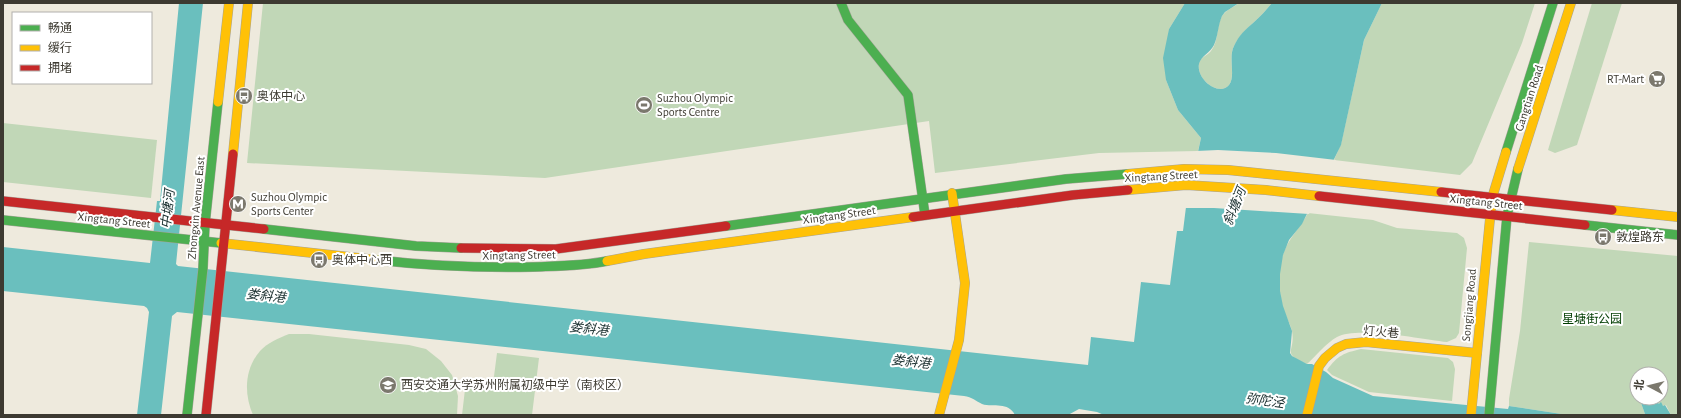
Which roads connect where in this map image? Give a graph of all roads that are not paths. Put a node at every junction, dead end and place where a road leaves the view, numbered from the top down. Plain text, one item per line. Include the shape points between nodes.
1 (229, 3) edge
2 (248, 3) edge
3 (841, 3) edge
4 (1553, 3) edge
5 (1571, 3) edge
6 (952, 194) junction
7 (922, 197) junction
8 (1492, 198) junction
9 (1510, 200) junction
10 (3, 201) edge
11 (954, 212) junction
12 (1489, 214) junction
13 (924, 215) junction
14 (1507, 216) junction
15 (1678, 217) edge
16 (3, 220) edge
17 (205, 224) junction
18 (225, 226) junction
19 (1678, 235) edge
20 (204, 242) junction
21 (224, 244) junction
22 (1476, 353) junction
23 (187, 415) edge
24 (206, 415) edge
25 (939, 415) edge
26 (1307, 415) edge
27 (1471, 415) edge
28 (1489, 415) edge

1 - 17 main road, Zhongxin Avenue East
2 - 18 main road
3 - 7 main road via 848,20 908,95
4 - 8 main road, Gangtian Road
5 - 9 main road, Gangtian Road
6 - 7 main road, Xingtang Street
6 - 8 main road, Xingtang Street via 1066,179 1184,169 1228,170
6 - 11 main road
7 - 13 main road
7 - 18 main road, Xingtang Street via 556,248 482,249 416,246
8 - 9 main road, Xingtang Street
8 - 12 main road, Songjiang Road
9 - 14 main road
9 - 15 main road, Xingtang Street
10 - 17 main road, Xingtang Street
11 - 12 main road, Xingtang Street via 1073,195 1186,185
11 - 13 main road, Xingtang Street
11 - 25 main road via 965,283 959,340
12 - 14 main road, Xingtang Street
12 - 22 main road, Songjiang Road
13 - 21 main road, Xingtang Street via 644,254 597,263 557,266 487,268 414,264
14 - 19 main road, Xingtang Street
14 - 28 main road
16 - 20 main road, Xingtang Street
17 - 18 main road, Xingtang Street
17 - 20 main road, Zhongxin Avenue East
18 - 21 main road
20 - 21 main road, Xingtang Street
20 - 23 main road, Zhongxin Avenue East
21 - 24 main road
22 - 26 main road, 灯火巷 via 1357,342 1346,344 1337,348 1319,366
22 - 27 main road, Songjiang Road

